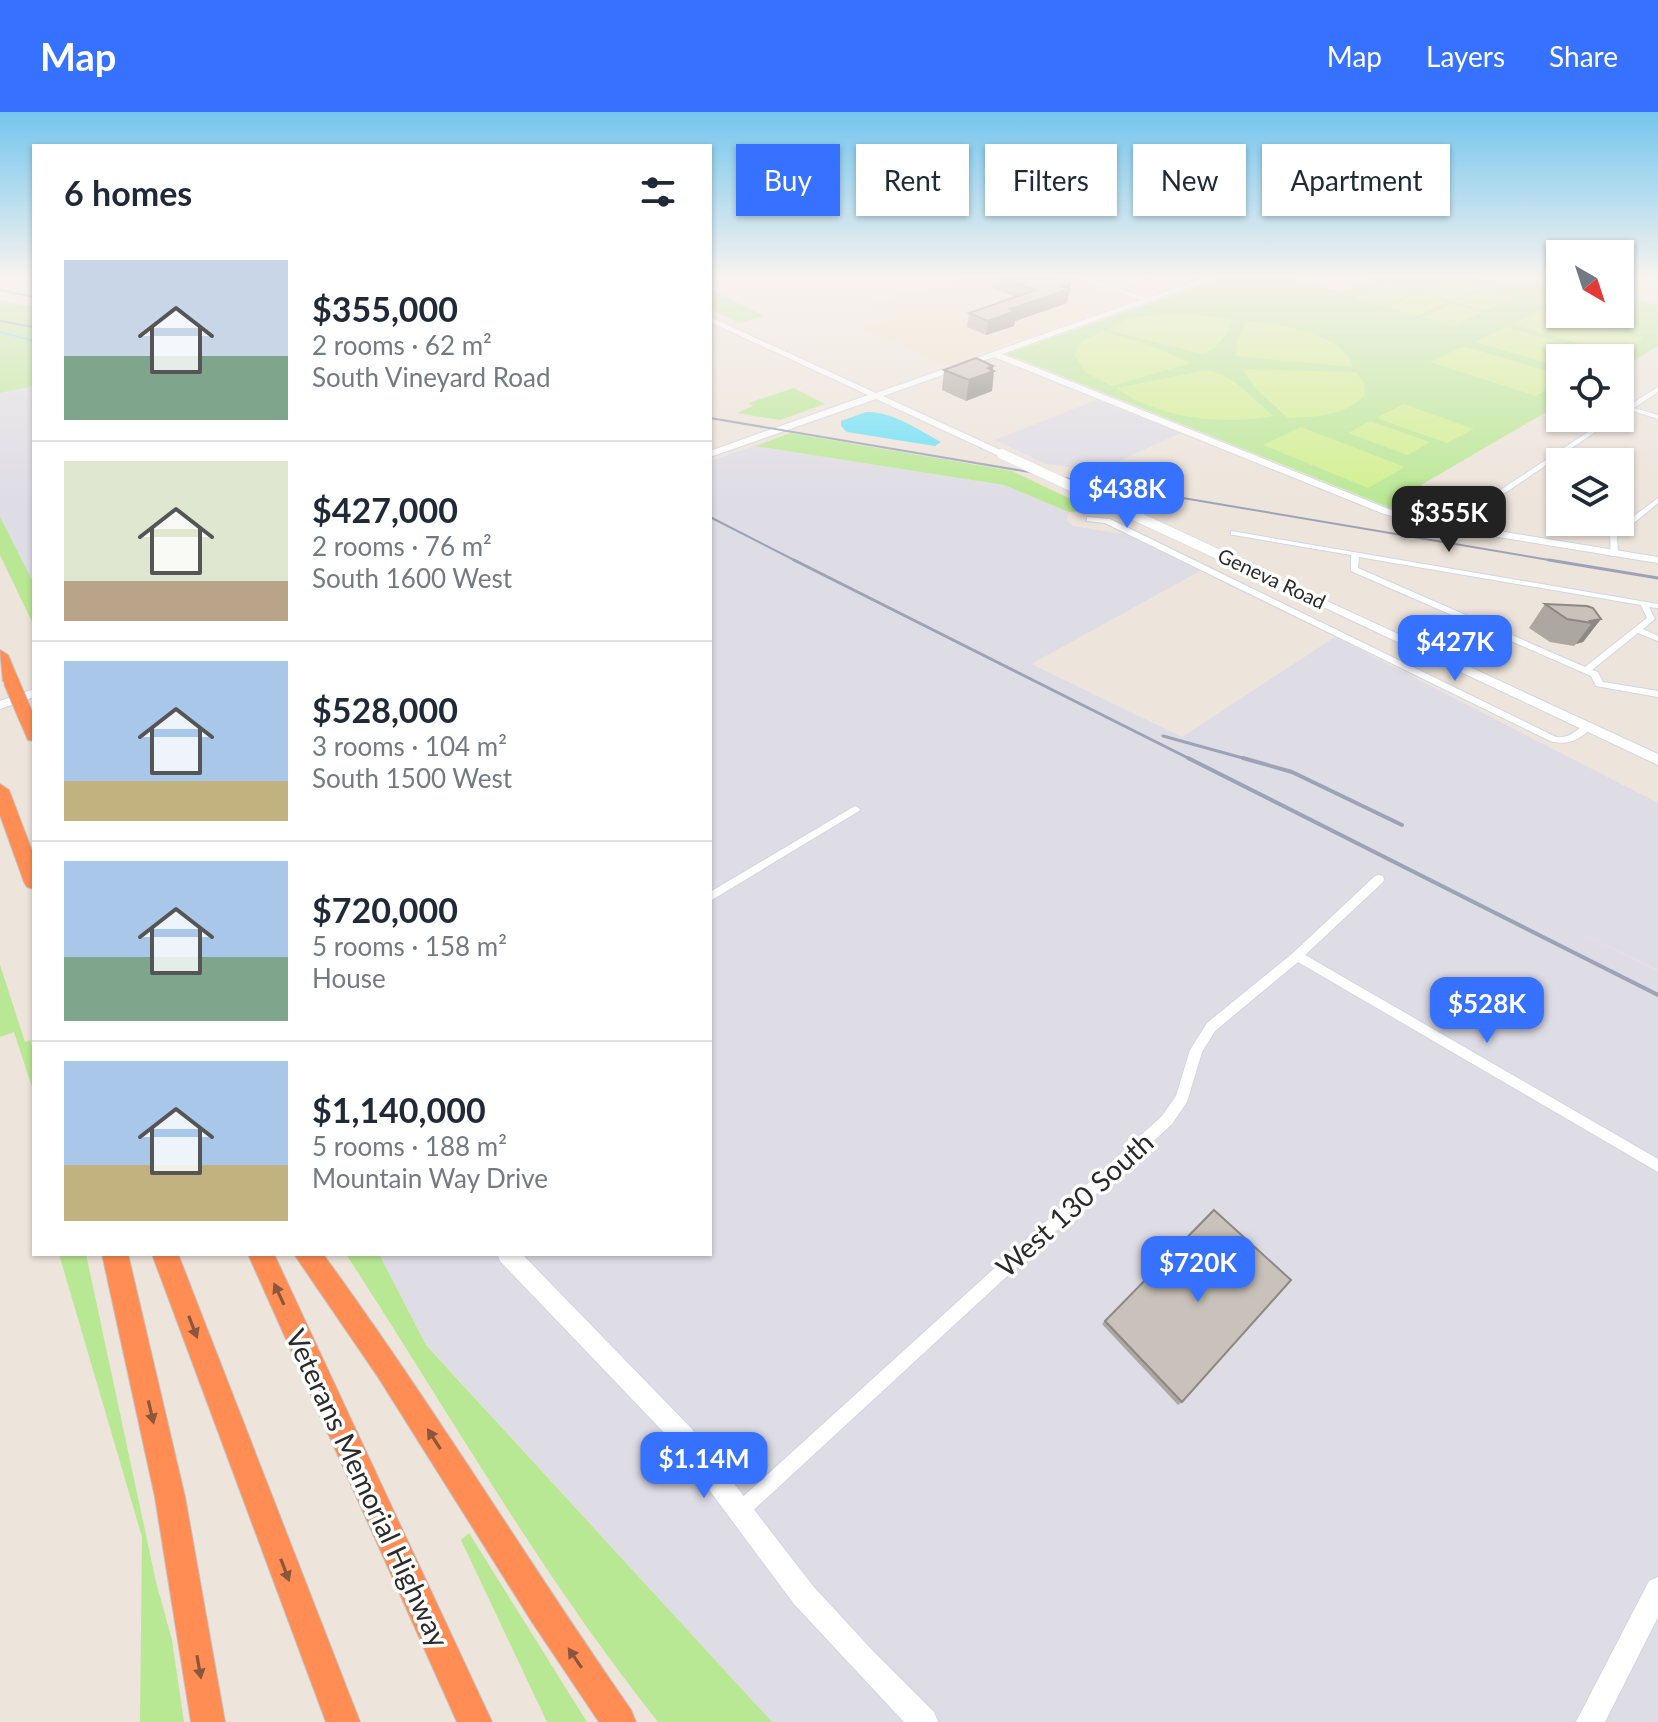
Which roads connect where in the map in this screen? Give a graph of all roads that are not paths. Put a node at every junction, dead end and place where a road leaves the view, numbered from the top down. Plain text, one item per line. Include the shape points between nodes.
1 (785, 353) edge
2 (994, 354) joint
3 (1658, 389) edge
4 (876, 395) junction
5 (1634, 404) edge
6 (1634, 410) edge
7 (1658, 417) edge
8 (1592, 432) edge
9 (712, 453) edge
10 (1658, 500) edge
11 (1090, 519) dead end
12 (1234, 533) dead end
13 (1500, 535) junction
14 (1355, 554) junction
15 (1614, 554) junction
16 (1658, 560) edge
17 (1644, 604) junction
18 (1658, 606) edge
19 (1637, 630) junction
20 (1658, 639) edge
21 (0, 655) edge
22 (1586, 670) junction
23 (32, 694) edge
24 (1658, 694) edge
25 (0, 705) edge
26 (1588, 726) junction
27 (32, 731) edge
28 (1658, 760) edge
29 (0, 790) edge
30 (855, 809) dead end
31 (32, 877) edge
32 (1379, 879) dead end
33 (712, 896) edge
34 (1297, 956) junction
35 (1658, 1166) edge
36 (115, 1256) edge
37 (166, 1256) edge
38 (262, 1256) edge
39 (308, 1256) edge
40 (509, 1256) edge
41 (741, 1510) junction
42 (1658, 1590) edge
43 (208, 1722) edge
44 (343, 1722) edge
45 (475, 1722) edge
46 (619, 1722) edge
47 (924, 1722) edge
48 (1590, 1722) edge

1 - 4 street, Geneva Road
2 - 4 street
2 - 13 street via 1388,512
3 - 5 street
4 - 9 street via 787,431
4 - 26 street, Geneva Road, bridge
6 - 7 street
8 - 13 street via 1492,498
10 - 15 street via 1613,536
11 - 26 street via 1107,521 1553,739 1575,738
12 - 14 street
13 - 15 street
14 - 17 street
14 - 22 street via 1354,569
15 - 16 street
17 - 18 street
17 - 19 street via 1651,619
19 - 20 street
19 - 22 street
21 - 27 highway, bridge
22 - 24 street via 1599,684
23 - 25 street
26 - 28 street, Geneva Road
29 - 31 highway
30 - 33 street
32 - 34 street, West 130 South
34 - 35 street
34 - 41 street, West 130 South via 1211,1027 1196,1050 1182,1098 1167,1120
36 -> 43 highway via 170,1497
37 -> 44 highway
45 -> 38 highway, Veterans Memorial Highway
46 -> 39 highway via 388,1367
40 - 41 street via 683,1436
41 - 47 street via 802,1593
42 - 48 street

